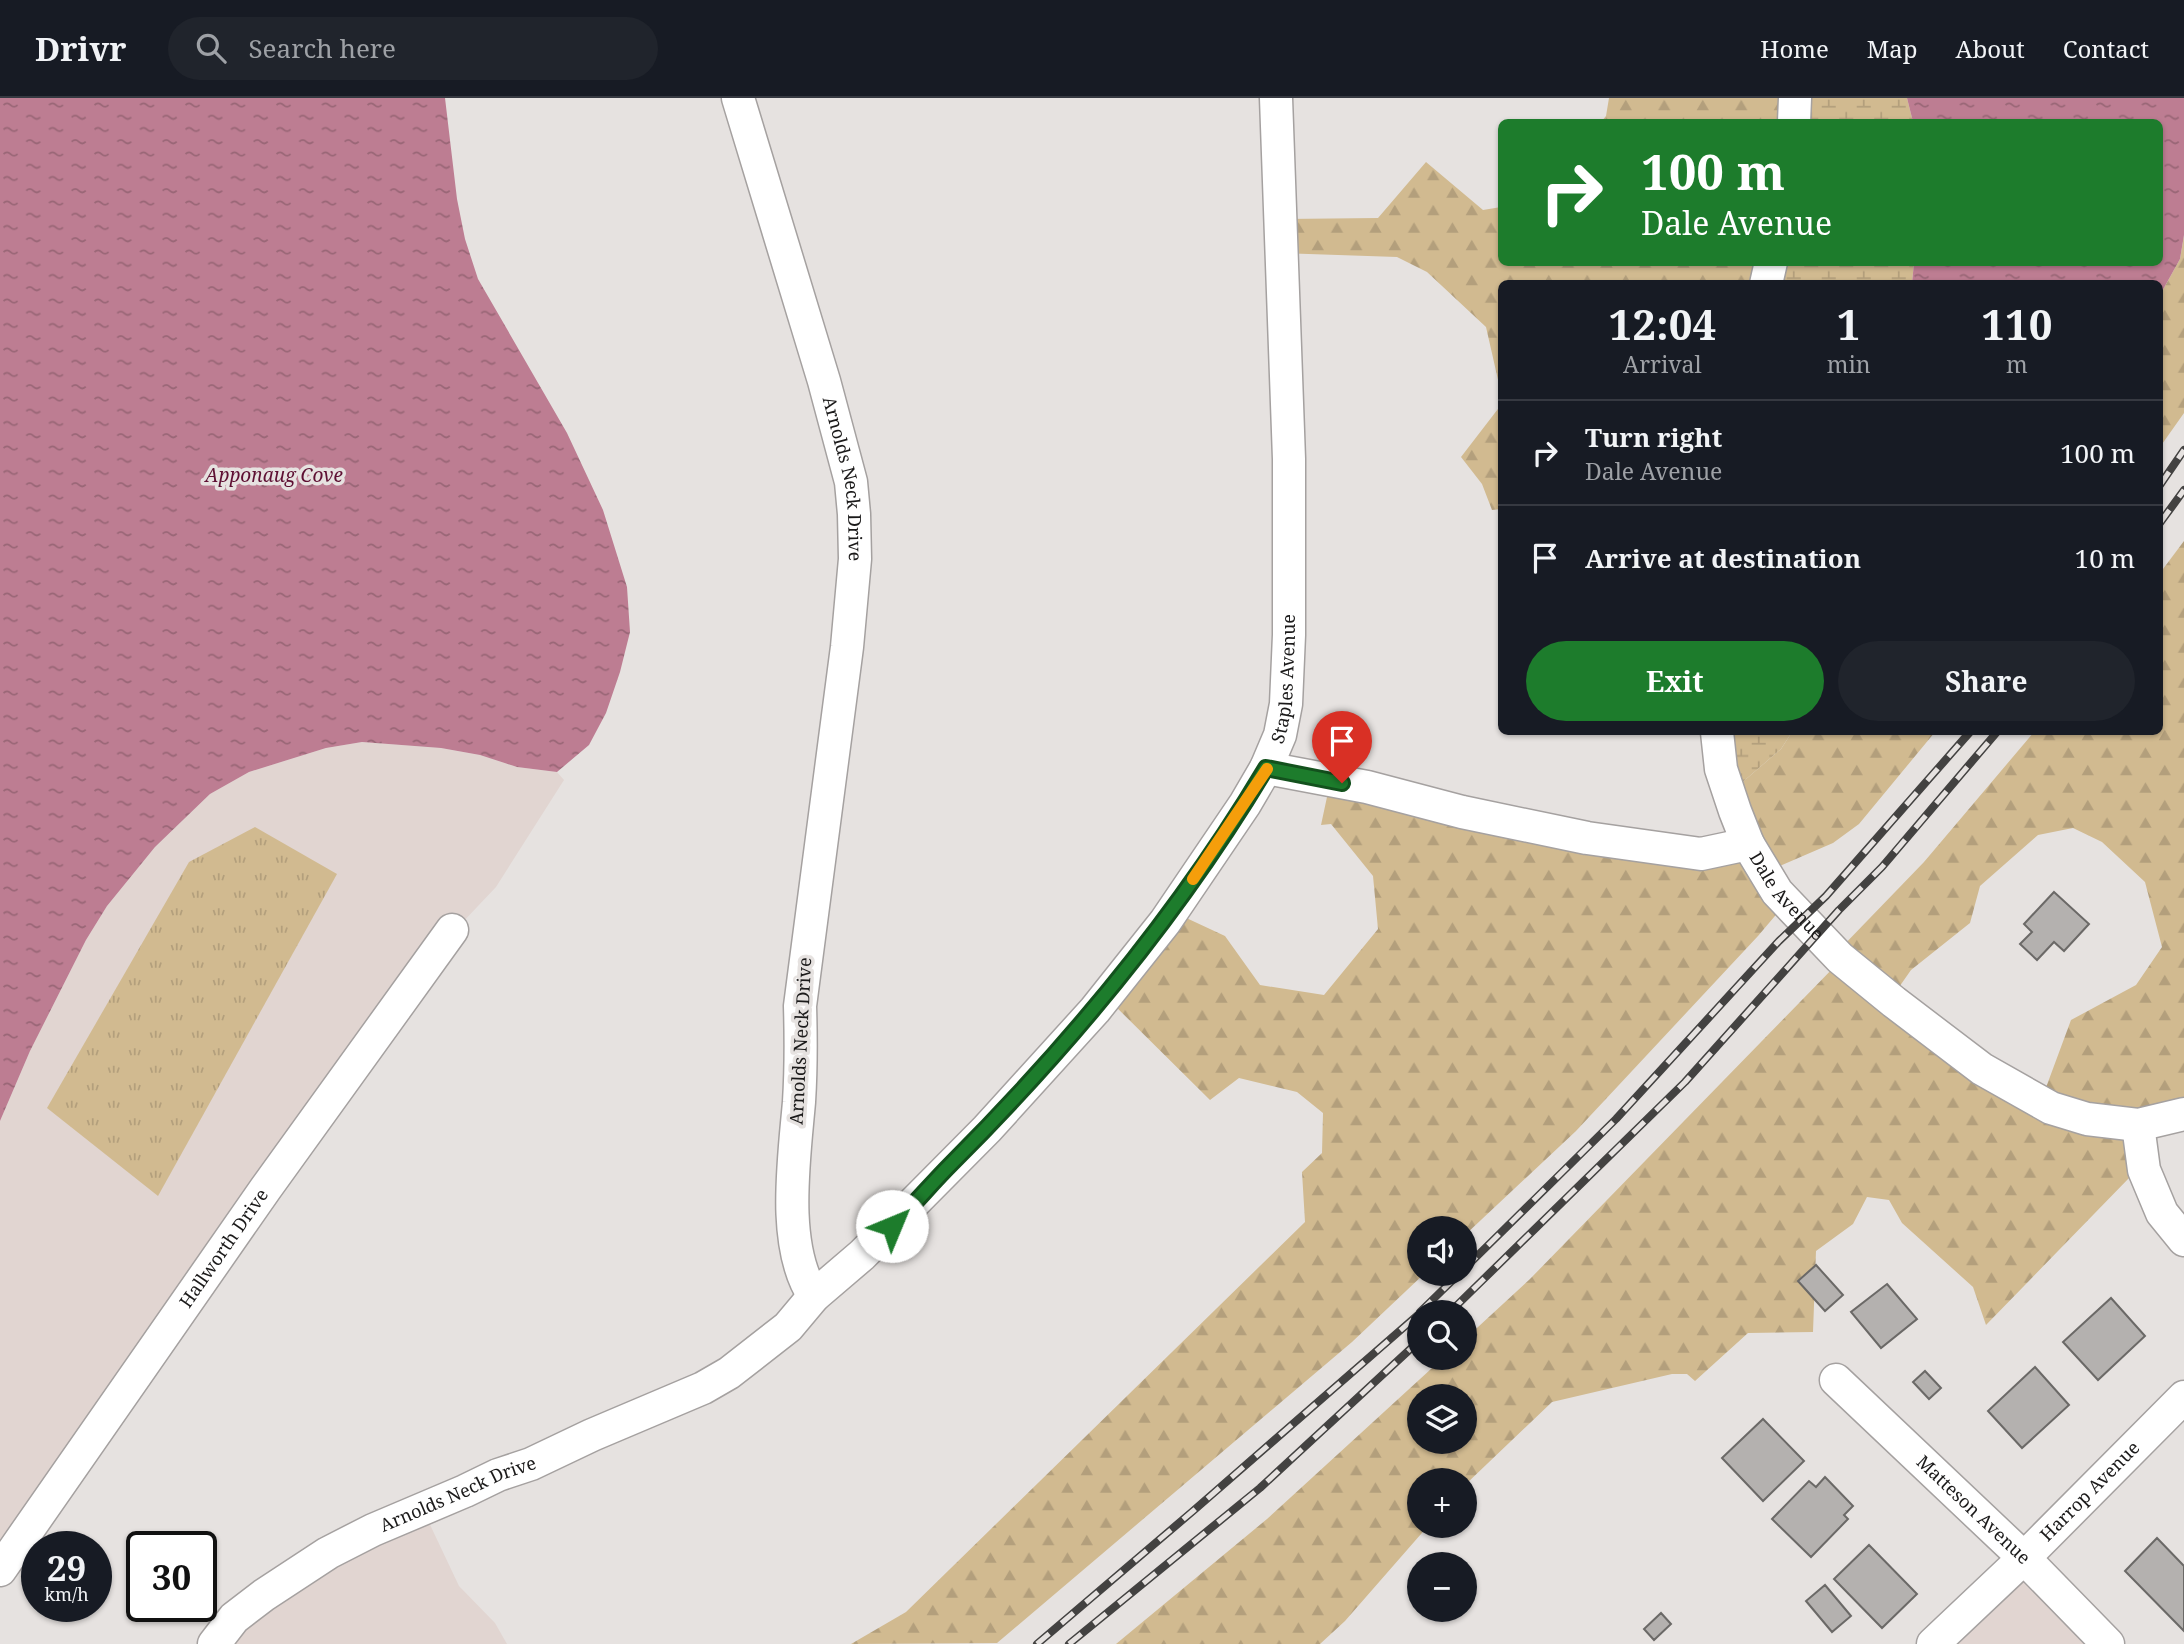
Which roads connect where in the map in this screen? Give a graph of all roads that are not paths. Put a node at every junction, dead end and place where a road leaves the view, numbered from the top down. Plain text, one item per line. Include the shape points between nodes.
1 (738, 98) edge
2 (1276, 98) edge
3 (1795, 98) edge
4 (1794, 119) edge
5 (1717, 735) edge
6 (1266, 768) junction
7 (1748, 844) junction
8 (452, 930) dead end
9 (2184, 1114) edge
10 (2138, 1125) junction
11 (2184, 1240) edge
12 (814, 1296) junction
13 (1836, 1380) dead end
14 (2184, 1397) edge
15 (2024, 1558) junction
16 (0, 1570) edge
17 (214, 1644) edge
18 (1933, 1644) edge
19 (2108, 1644) edge

1 - 12 street, Arnolds Neck Drive via 824,381 851,482 854,514 847,647 800,1006 793,1240
2 - 6 street, Staples Avenue via 1289,459 1289,635 1284,714
3 - 4 street
5 - 7 street via 1721,769
6 - 7 street, Dale Avenue via 1587,838 1701,854
6 - 12 street, Staples Avenue via 1165,922 1095,1010 907,1211
7 - 10 street, Dale Avenue via 1777,892 1840,958 1982,1069 2051,1108 2087,1119
8 - 16 street, Hallworth Drive
9 - 10 street
10 - 11 street via 2144,1170 2162,1213
12 - 17 street, Arnolds Neck Drive via 788,1327 703,1388 328,1553 234,1618
13 - 15 street, Matteson Avenue
14 - 15 street, Harrop Avenue
15 - 18 street, Harrop Avenue
15 - 19 street, Matteson Avenue

